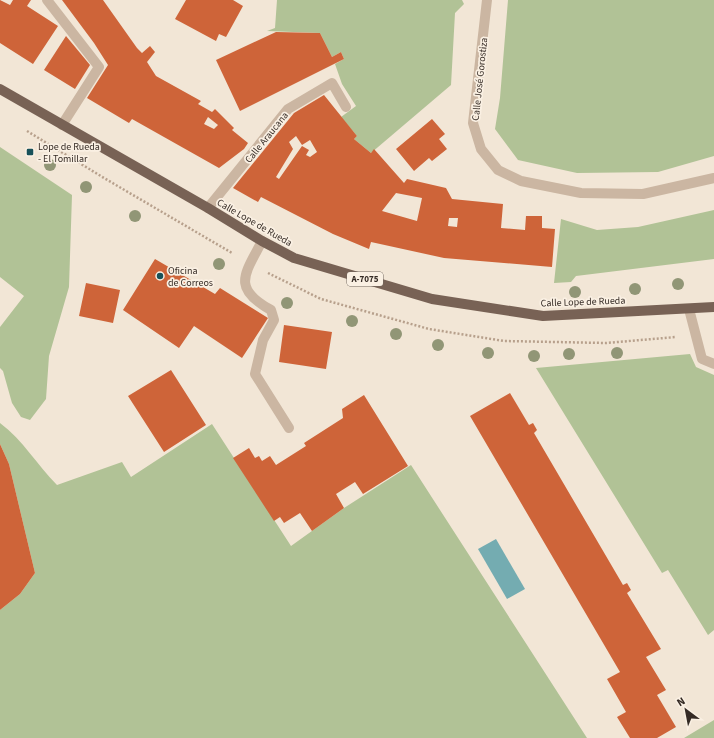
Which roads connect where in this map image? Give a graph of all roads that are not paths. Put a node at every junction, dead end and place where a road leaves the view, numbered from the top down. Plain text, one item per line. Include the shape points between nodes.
1 (46, 0) edge
2 (487, 0) edge
3 (0, 90) edge
4 (346, 107) dead end
5 (62, 125) junction
6 (714, 178) edge
7 (208, 208) junction
8 (262, 241) junction
9 (714, 307) edge
10 (690, 309) junction
11 (714, 364) edge
12 (289, 428) dead end

1 - 5 street via 99,67
2 - 6 street, Calle José Gorostiza via 473,123 481,149 498,170 521,181 581,192 643,194
3 - 5 main road, Calle Lope de Rueda / A-7075
4 - 7 street, Calle Araucana via 332,82 288,109
5 - 7 main road, Calle Lope de Rueda / A-7075
7 - 8 main road, Calle Lope de Rueda / A-7075
8 - 10 main road, Calle Lope de Rueda / A-7075 via 294,258 440,300 543,316
8 - 12 street via 244,276 246,290 258,303 272,310 274,320 263,340 255,374
9 - 10 main road, Calle Lope de Rueda / A-7075
10 - 11 street via 702,359

